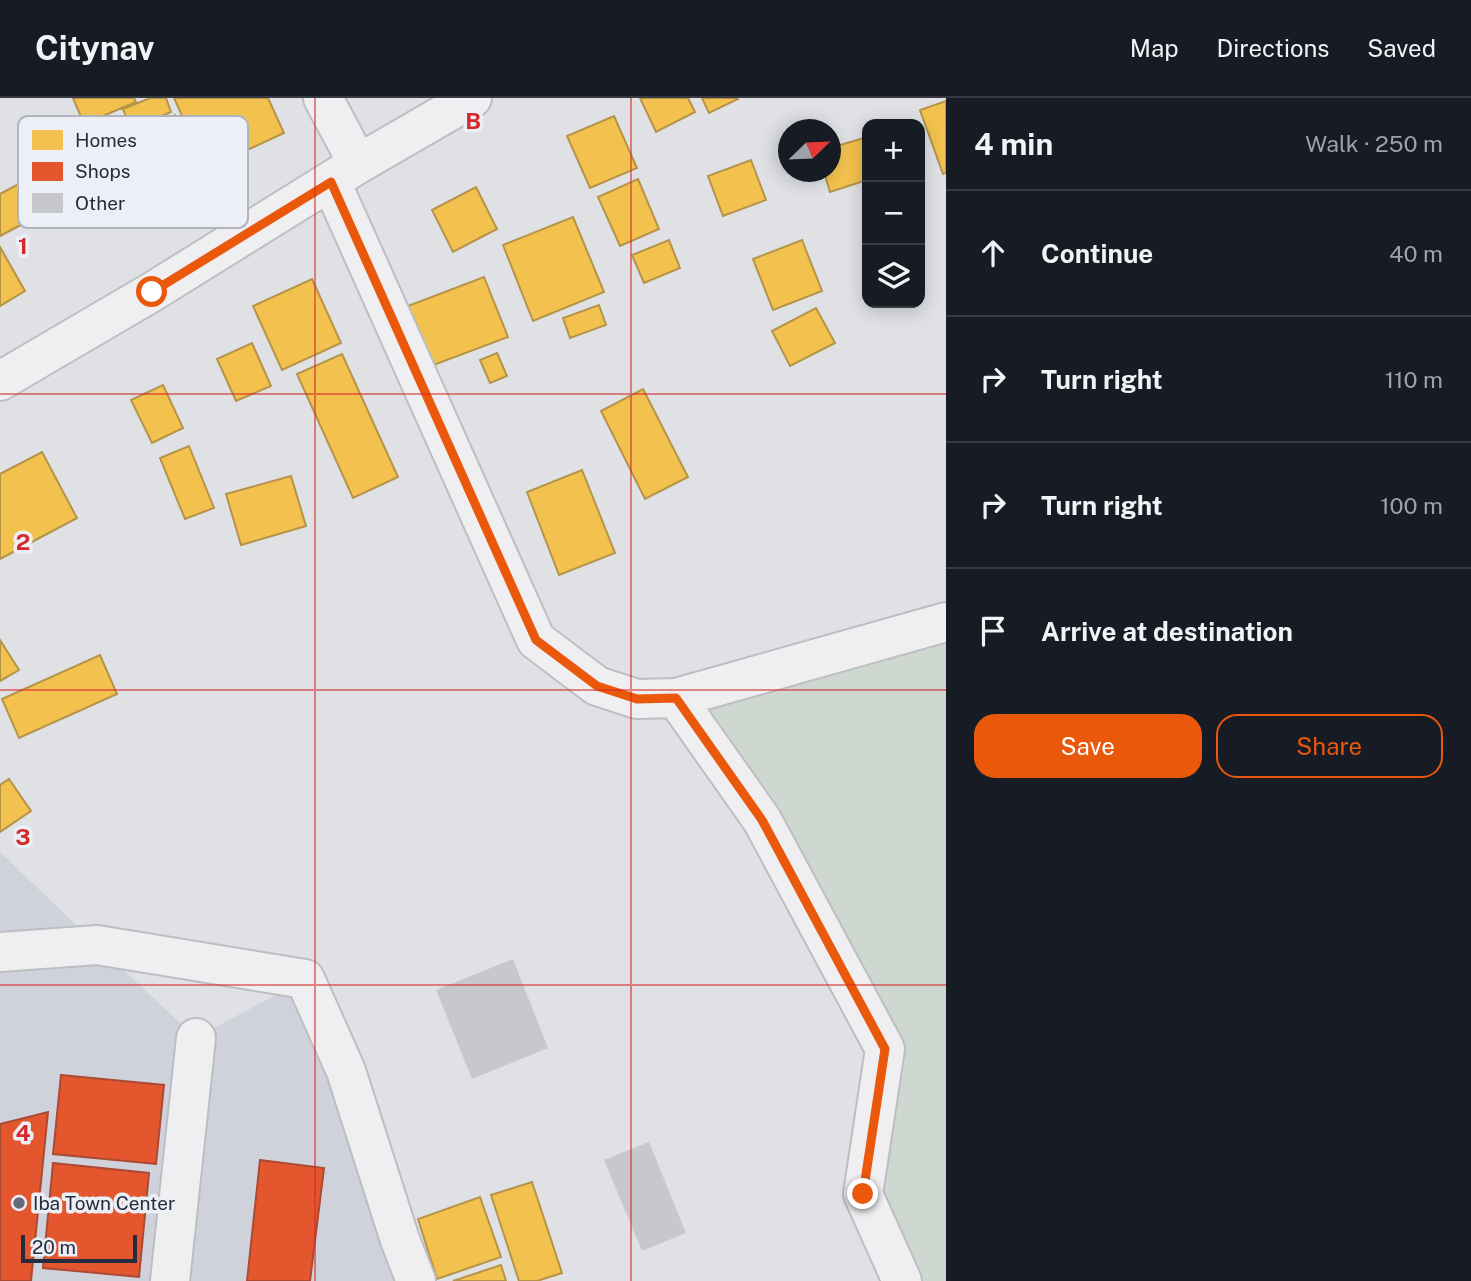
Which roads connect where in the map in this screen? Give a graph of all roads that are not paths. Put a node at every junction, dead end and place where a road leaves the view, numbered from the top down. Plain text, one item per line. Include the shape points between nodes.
1 (323, 98) edge
2 (472, 98) edge
3 (344, 173) junction
4 (0, 381) edge
5 (946, 622) edge
6 (676, 698) junction
7 (0, 952) edge
8 (197, 1038) dead end
9 (170, 1281) edge
10 (416, 1281) edge
11 (902, 1281) edge

1 - 3 street
2 - 3 street
3 - 4 street
3 - 6 street via 536,640 597,686 637,699
5 - 6 street
6 - 11 street via 762,820 885,1049 863,1194
7 - 10 street via 97,945 305,979 346,1071
8 - 9 street

